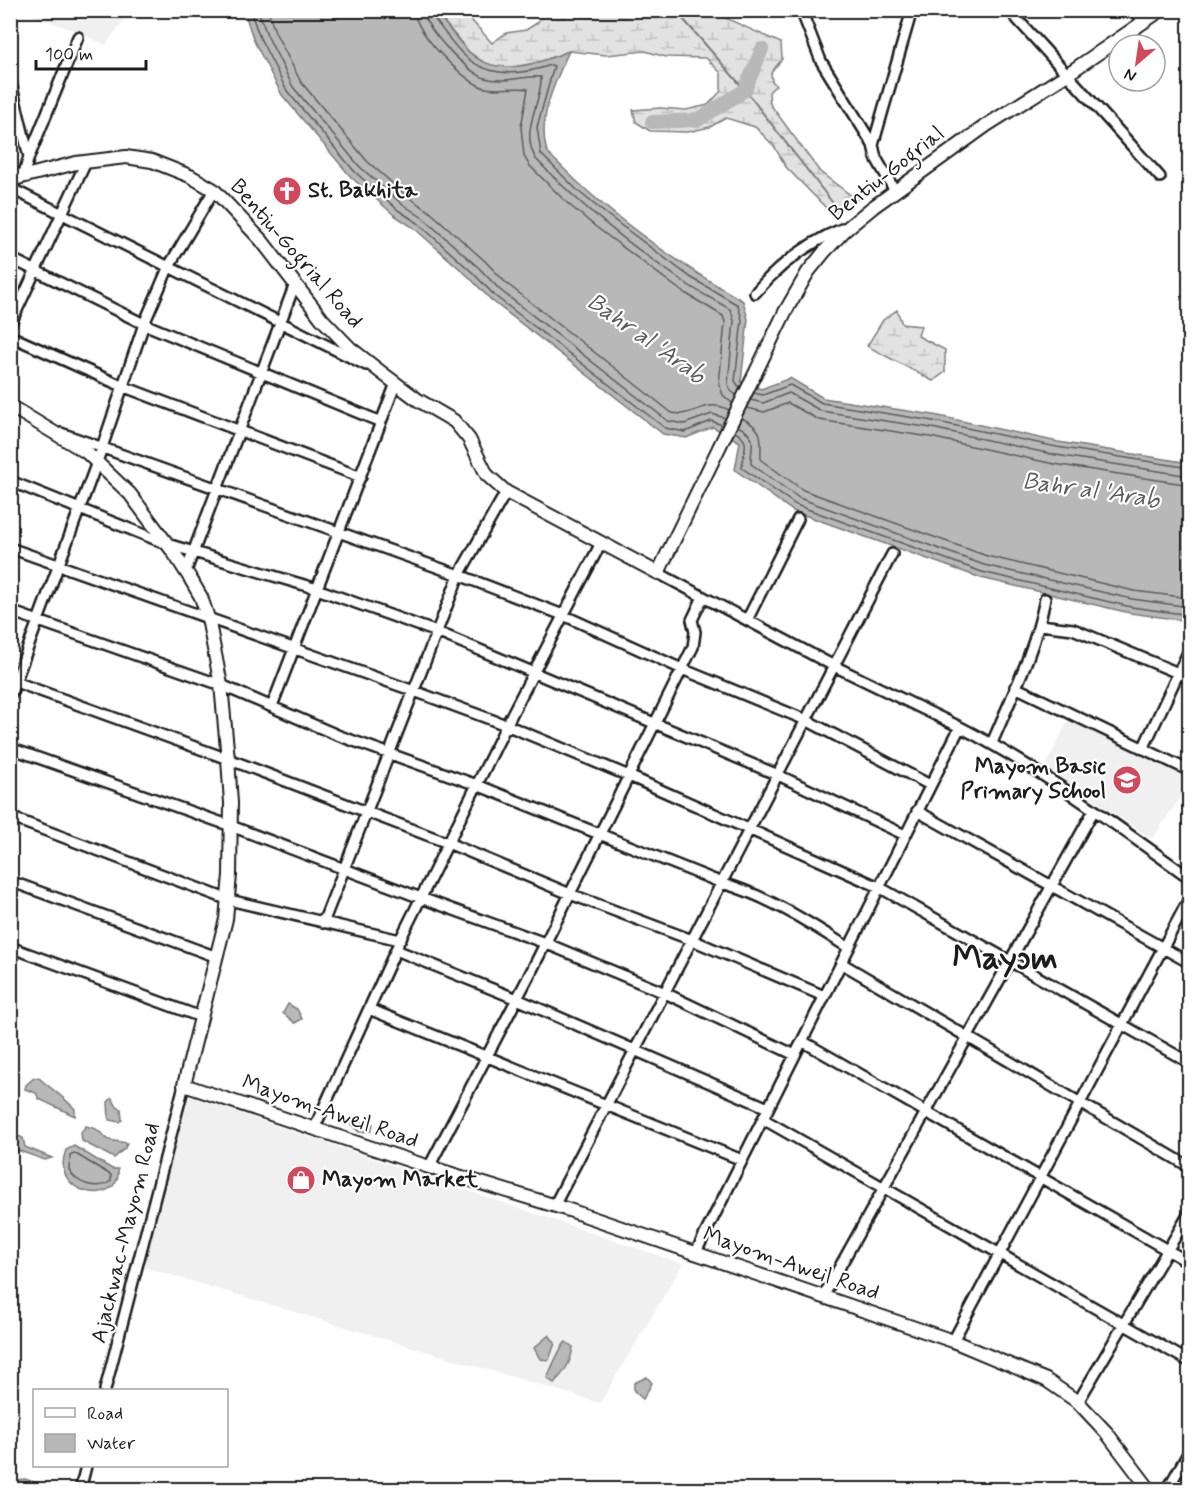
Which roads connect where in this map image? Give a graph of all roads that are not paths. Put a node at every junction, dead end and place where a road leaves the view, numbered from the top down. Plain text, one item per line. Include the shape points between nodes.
1 (801, 10) edge
2 (912, 10) edge
3 (1009, 10) edge
4 (1135, 10) edge
5 (1161, 10) edge
6 (1143, 22) junction
7 (78, 37) dead end
8 (1066, 75) junction
9 (10, 79) edge
10 (12, 92) edge
11 (873, 145) junction
12 (29, 157) junction
13 (86, 162) junction
14 (10, 171) edge
15 (23, 176) junction
16 (1160, 177) dead end
17 (10, 180) edge
18 (10, 188) edge
19 (214, 190) junction
20 (895, 191) junction
21 (62, 214) junction
22 (852, 224) junction
23 (10, 258) edge
24 (169, 266) junction
25 (36, 270) junction
26 (295, 284) junction
27 (755, 293) dead end
28 (280, 322) junction
29 (144, 324) junction
30 (10, 325) edge
31 (10, 336) edge
32 (261, 372) junction
33 (382, 373) junction
34 (396, 383) junction
35 (123, 386) junction
36 (10, 406) edge
37 (381, 422) junction
38 (46, 427) junction
39 (239, 430) junction
40 (102, 447) junction
41 (97, 462) junction
42 (361, 477) junction
43 (10, 481) edge
44 (217, 488) junction
45 (506, 492) junction
46 (80, 507) junction
47 (798, 519) dead end
48 (340, 532) junction
49 (601, 543) junction
50 (167, 544) junction
51 (10, 548) edge
52 (193, 552) junction
53 (892, 554) dead end
54 (58, 566) junction
55 (186, 571) junction
56 (658, 573) junction
57 (459, 575) junction
58 (318, 589) junction
59 (703, 597) junction
60 (1045, 599) dead end
61 (10, 612) edge
62 (563, 615) junction
63 (208, 618) junction
64 (747, 620) junction
65 (38, 622) junction
66 (1040, 625) junction
67 (437, 632) junction
68 (1190, 648) edge
69 (295, 649) junction
70 (834, 666) junction
71 (682, 669) junction
72 (533, 673) junction
73 (1178, 673) junction
74 (1190, 678) edge
75 (13, 681) edge
76 (221, 685) junction
77 (1016, 687) junction
78 (414, 691) junction
79 (10, 696) edge
80 (272, 706) junction
81 (806, 720) junction
82 (655, 723) junction
83 (506, 725) junction
84 (960, 727) junction
85 (992, 743) junction
86 (10, 748) edge
87 (1143, 749) junction
88 (390, 754) junction
89 (228, 759) junction
90 (1190, 771) edge
91 (778, 775) junction
92 (629, 776) junction
93 (477, 784) junction
94 (930, 785) junction
95 (1094, 810) junction
96 (367, 812) junction
97 (917, 812) junction
98 (10, 817) edge
99 (231, 826) junction
100 (749, 830) junction
101 (600, 832) junction
102 (905, 836) junction
103 (448, 843) junction
104 (345, 868) junction
105 (1190, 878) edge
106 (10, 881) edge
107 (722, 883) junction
108 (1052, 886) junction
109 (879, 887) junction
110 (570, 894) junction
111 (1190, 897) edge
112 (421, 898) junction
113 (229, 900) junction
114 (323, 923) junction
115 (400, 940) junction
116 (692, 940) junction
117 (546, 943) junction
118 (10, 947) edge
119 (849, 948) junction
120 (1162, 948) junction
121 (396, 950) junction
122 (216, 957) junction
123 (1011, 962) junction
124 (841, 963) junction
125 (1190, 963) edge
126 (665, 993) junction
127 (824, 996) junction
128 (517, 999) junction
129 (369, 1009) junction
130 (201, 1017) junction
131 (1121, 1024) junction
132 (968, 1038) junction
133 (802, 1041) junction
134 (634, 1052) junction
135 (795, 1055) junction
136 (487, 1056) junction
137 (1190, 1063) edge
138 (184, 1085) junction
139 (1080, 1103) junction
140 (607, 1105) junction
141 (768, 1108) junction
142 (927, 1112) junction
143 (763, 1119) junction
144 (314, 1128) junction
145 (742, 1160) junction
146 (429, 1167) junction
147 (1190, 1167) edge
148 (1040, 1177) junction
149 (884, 1188) junction
150 (554, 1206) junction
151 (1190, 1212) edge
152 (1167, 1250) junction
153 (695, 1254) junction
154 (999, 1254) junction
155 (1190, 1263) edge
156 (823, 1297) junction
157 (1123, 1324) junction
158 (953, 1341) junction
159 (1190, 1362) edge
160 (105, 1389) edge
161 (1078, 1402) junction
162 (1190, 1450) edge
163 (86, 1467) edge
164 (80, 1490) edge
165 (1150, 1490) edge
166 (1167, 1490) edge

1 - 11 street via 821,61
2 - 11 street
3 - 8 street
4 - 6 street
5 - 6 main road, Bentiu-Gogrial
6 - 8 main road, Bentiu-Gogrial
7 - 12 street
8 - 16 street
8 - 20 main road, Bentiu-Gogrial
9 - 10 street
10 - 12 street
11 - 20 street
12 - 15 street
13 - 15 main road, Bentiu-Gogrial Road
13 - 19 main road, Bentiu-Gogrial Road via 126,157 152,161
13 - 21 street
14 - 15 street
15 - 17 main road, Bentiu-Gogrial Road
18 - 21 street
19 - 24 street
19 - 26 main road, Bentiu-Gogrial Road via 262,241
20 - 22 main road, Bentiu-Gogrial
21 - 24 street
21 - 25 street
22 - 27 street via 802,250
22 - 56 main road, Bentiu-Gogrial via 808,272 785,312
23 - 25 street
24 - 28 street
24 - 29 street
25 - 29 street
25 - 30 street
26 - 28 street
26 - 33 main road, Bentiu-Gogrial Road via 350,348
28 - 32 street
28 - 33 street
29 - 32 street
29 - 35 street
31 - 35 street
32 - 37 street
32 - 39 street
33 - 34 main road, Bentiu-Gogrial Road
34 - 37 street
34 - 45 main road, Bentiu-Gogrial Road via 454,421 469,439 487,475
35 - 39 street
35 - 40 street
36 - 38 main road
37 - 42 street
38 - 40 street
38 - 41 main road
39 - 42 street
39 - 44 street
40 - 41 street
40 - 44 street
41 - 46 street
41 - 50 main road via 130,494
42 - 48 street
43 - 46 street
44 - 48 street
44 - 52 street
45 - 49 main road, Bentiu-Gogrial Road
45 - 57 street
46 - 50 street
46 - 54 street
47 - 64 street
48 - 57 street
48 - 58 street
49 - 56 main road, Bentiu-Gogrial Road
49 - 62 street
50 - 52 street
50 - 55 main road
51 - 54 street
52 - 55 street
52 - 58 street
53 - 70 street
54 - 63 street
54 - 65 street
55 - 63 main road
56 - 59 street
57 - 62 street
57 - 67 street
58 - 67 street
58 - 69 street
59 - 64 street
59 - 71 street via 692,620 693,647
60 - 66 street
61 - 65 street
62 - 71 street
62 - 72 street
63 - 69 street
63 - 76 main road
64 - 70 street
65 - 75 street
65 - 76 street
66 - 73 street via 1073,629
66 - 77 street
67 - 72 street
67 - 78 street
68 - 73 street
69 - 78 street
69 - 80 street
70 - 81 street
70 - 84 street
71 - 81 street
71 - 82 street
72 - 82 street
72 - 83 street
73 - 74 street
73 - 87 street
75 - 79 street
75 - 89 street
76 - 80 street
76 - 89 main road
77 - 85 street
77 - 87 street
78 - 83 street
78 - 88 street
80 - 88 street
81 - 91 street
81 - 94 street
82 - 91 street
82 - 92 street
83 - 92 street
83 - 93 street
84 - 85 street
84 - 94 street
85 - 95 street
86 - 99 street
87 - 90 street
88 - 93 street
88 - 96 street
89 - 96 street
89 - 99 main road
91 - 100 street
91 - 102 street
92 - 100 street
92 - 101 street
93 - 101 street
93 - 103 street
94 - 97 street
95 - 105 street
95 - 108 street
96 - 103 street
96 - 104 street
97 - 102 street
97 - 108 street
98 - 113 street
99 - 104 street
99 - 113 main road
100 - 107 street
100 - 109 street
101 - 107 street
101 - 110 street
102 - 109 street
103 - 110 street
103 - 112 street
104 - 112 street
104 - 114 street
106 - 122 street
107 - 116 street
107 - 119 street via 773,902
108 - 120 street
108 - 123 street
109 - 119 street
109 - 123 street
110 - 116 street
110 - 117 street
111 - 120 street
112 - 115 street
112 - 117 street
113 - 114 street
113 - 122 main road
114 - 115 street
115 - 121 street
116 - 126 street
116 - 127 street
117 - 126 street
117 - 128 street
118 - 130 street
119 - 124 street
120 - 125 street
120 - 131 street
121 - 128 street
121 - 129 street
122 - 130 main road
123 - 131 street
123 - 132 street
124 - 127 street
124 - 132 street
126 - 134 street
126 - 135 street
127 - 133 street
128 - 134 street
128 - 136 street
129 - 136 street
129 - 144 street
130 - 138 main road
131 - 137 street
131 - 139 street
132 - 139 street
132 - 142 street
133 - 135 street
133 - 142 street
134 - 140 street
134 - 141 street
135 - 141 street
136 - 140 street
136 - 146 street
138 - 144 main road, Mayom-Aweil Road
138 - 160 street, Ajackwac-Mayom Road
139 - 147 street
139 - 148 street
140 - 145 street
140 - 150 street
141 - 143 street
142 - 148 street
142 - 149 street
143 - 145 street
143 - 149 street
144 - 146 main road, Mayom-Aweil Road
145 - 153 street
146 - 150 main road, Mayom-Aweil Road
148 - 152 street
148 - 154 street
149 - 154 street
149 - 156 street
150 - 153 main road, Mayom-Aweil Road
151 - 152 street
152 - 155 street
152 - 157 street
153 - 156 main road, Mayom-Aweil Road
154 - 157 street
154 - 158 street
156 - 158 main road, Mayom-Aweil Road
157 - 159 street
157 - 161 street
158 - 161 main road, Mayom-Aweil Road via 1046,1380
161 - 165 main road, Mayom-Aweil Road
162 - 166 street
163 - 164 street

